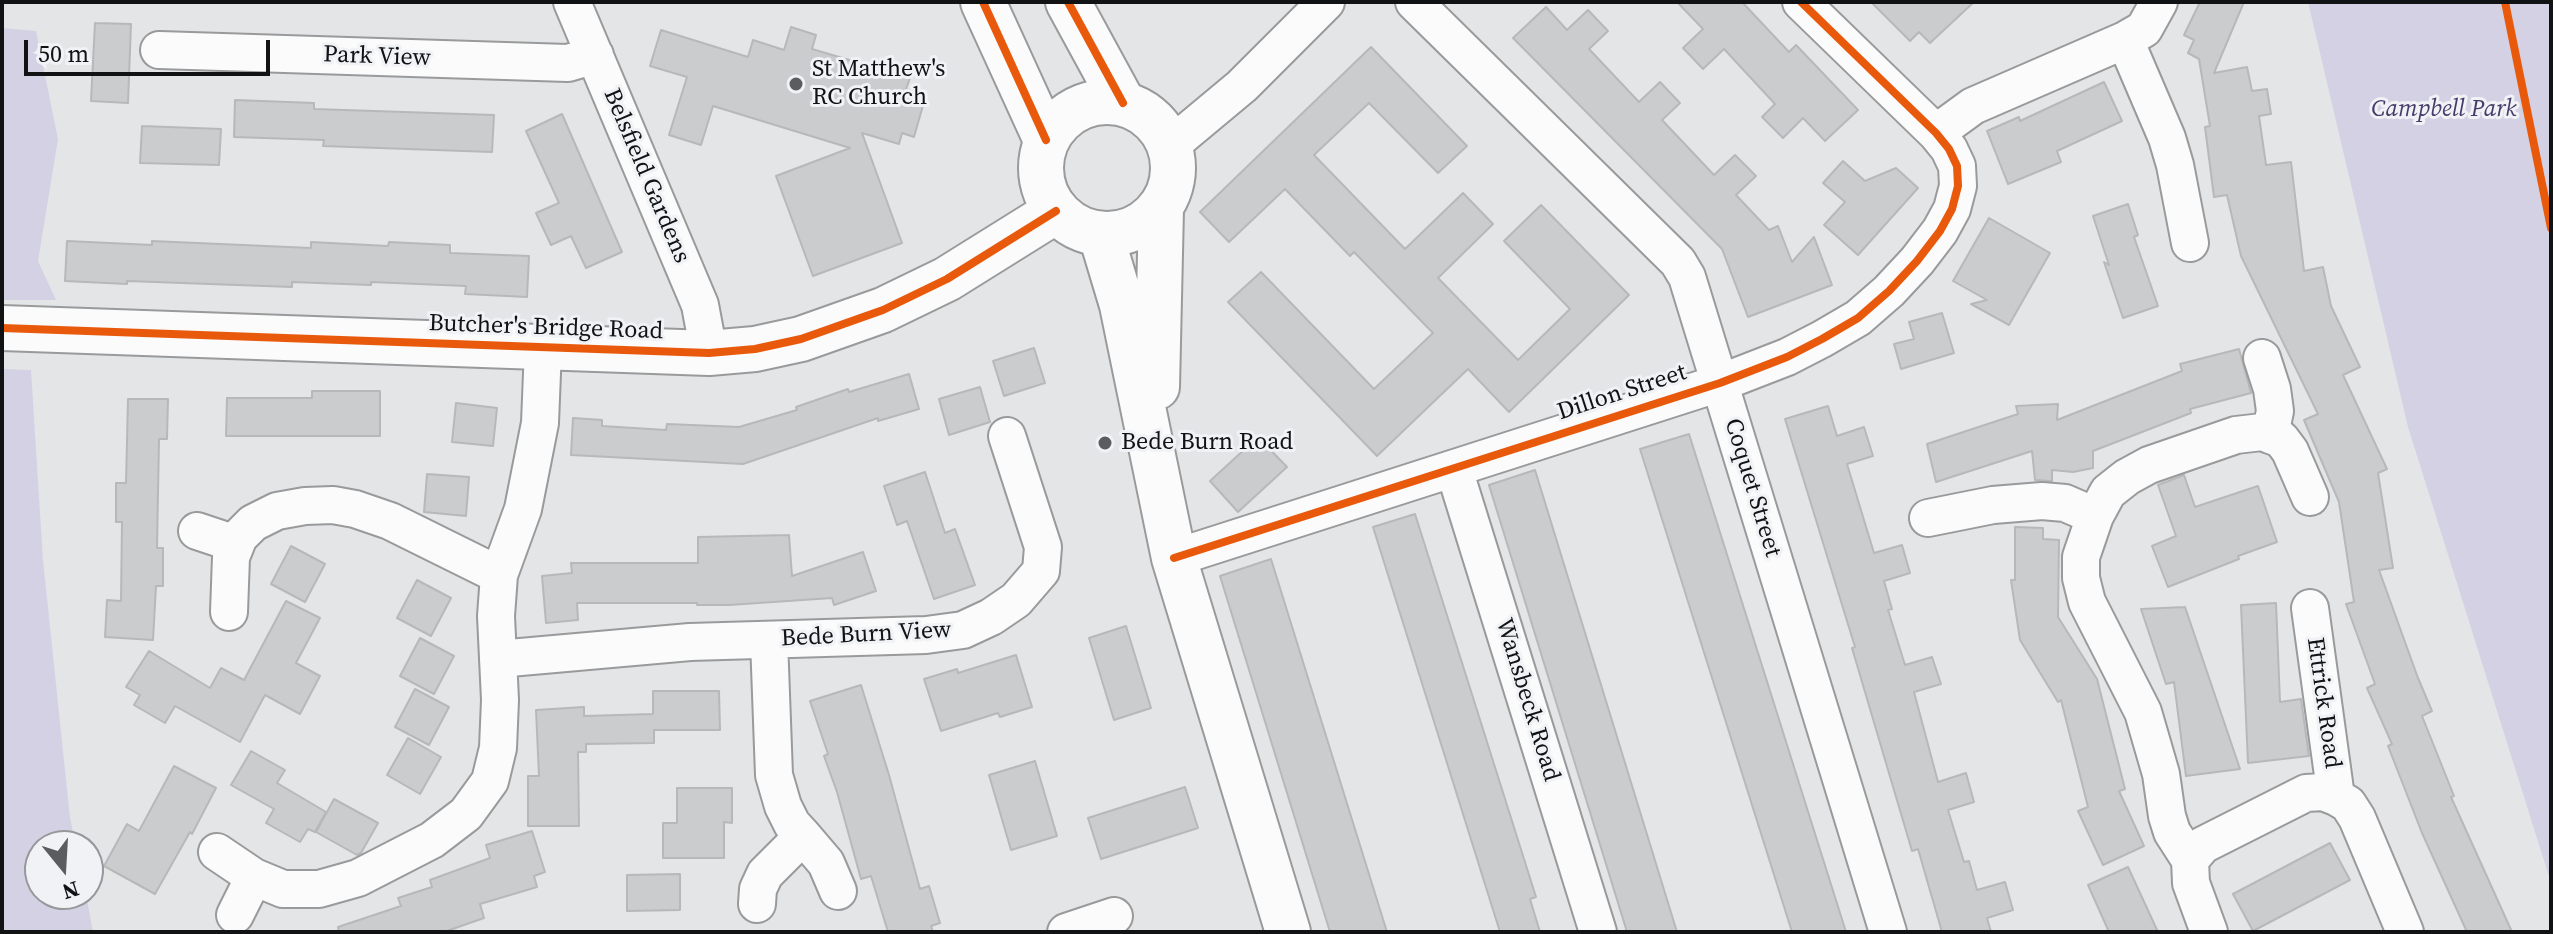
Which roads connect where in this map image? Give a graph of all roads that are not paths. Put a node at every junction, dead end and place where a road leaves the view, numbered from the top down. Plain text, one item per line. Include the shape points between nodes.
1 (572, 2) edge
2 (983, 2) edge
3 (1068, 2) edge
4 (1326, 2) edge
5 (1414, 2) edge
6 (1801, 2) edge
7 (2159, 2) edge
8 (2125, 40) junction
9 (159, 50) dead end
10 (595, 55) junction
11 (1123, 103) junction
12 (1936, 133) junction
13 (1046, 140) junction
14 (1170, 146) junction
15 (1161, 209) junction
16 (1056, 211) junction
17 (1101, 235) junction
18 (2190, 243) dead end
19 (2, 328) edge
20 (543, 348) junction
21 (709, 353) junction
22 (2262, 358) dead end
23 (1720, 383) junction
24 (2270, 435) junction
25 (1007, 436) dead end
26 (1454, 469) junction
27 (1157, 477) junction
28 (2310, 497) dead end
29 (2095, 516) junction
30 (1928, 518) dead end
31 (197, 531) dead end
32 (236, 544) junction
33 (1174, 558) junction
34 (499, 575) junction
35 (2310, 608) dead end
36 (229, 612) dead end
37 (769, 640) junction
38 (498, 659) junction
39 (2336, 797) junction
40 (803, 836) junction
41 (217, 852) dead end
42 (2190, 860) junction
43 (254, 877) junction
44 (838, 891) dead end
45 (757, 904) dead end
46 (235, 915) dead end
47 (1114, 916) dead end
48 (1066, 932) edge
49 (1288, 932) edge
50 (1598, 932) edge
51 (1888, 932) edge
52 (2209, 932) edge
53 (2405, 932) edge

1 - 10 street, Belsfield Gardens
2 - 13 main road
3 - 11 main road
4 - 14 street via 1242,86
5 - 23 street, Coquet Street via 1678,262
6 - 12 street, Dillon Street
7 - 8 street via 2144,29
8 - 12 street via 1973,106
8 - 18 street via 2167,138
9 - 10 street, Park View via 568,63
10 - 21 street, Belsfield Gardens via 700,305
11 - 13 main road via 1078,108 1059,121
11 - 14 main road via 1144,112
12 - 23 street, Dillon Street via 1957,166 1958,186 1946,220 1917,261 1858,318 1787,357
13 - 16 main road via 1039,171
14 - 15 main road via 1174,169
15 - 17 main road via 1145,224
15 - 27 main road
16 - 17 main road via 1079,230
16 - 21 main road, Butcher's Bridge Road via 947,279 883,310 801,339
17 - 27 main road via 1122,305
19 - 20 main road, Butcher's Bridge Road
20 - 21 main road, Butcher's Bridge Road
20 - 34 street via 540,423 523,509
22 - 24 street via 2275,411
23 - 26 street, Dillon Street
23 - 51 street, Coquet Street
24 - 28 street via 2290,451
24 - 29 street via 2236,435 2149,465 2108,492
25 - 37 street, Bede Burn View via 1043,547 1041,571 1016,600 963,630
26 - 33 street, Dillon Street
26 - 50 street, Wansbeck Road
27 - 33 main road
29 - 30 street via 2065,503 2042,501
29 - 42 street via 2081,557 2087,602 2143,712 2172,832
31 - 32 street
32 - 34 street via 253,523 277,511 333,505 390,521
32 - 36 street
33 - 49 main road
34 - 38 street
35 - 39 street, Ettrick Road
37 - 38 street, Bede Burn View
37 - 40 street, Bede Burn View via 774,775 783,806
38 - 43 street via 498,748 490,781 466,814 432,840 358,878 319,889 283,889
39 - 42 street, Ettrick Road via 2306,793 2203,845
39 - 53 street, Ettrick Road via 2357,818
40 - 44 street, Bede Burn View via 826,863
40 - 45 street via 765,874
41 - 43 street
42 - 52 street via 2191,883
43 - 46 street
47 - 48 street

